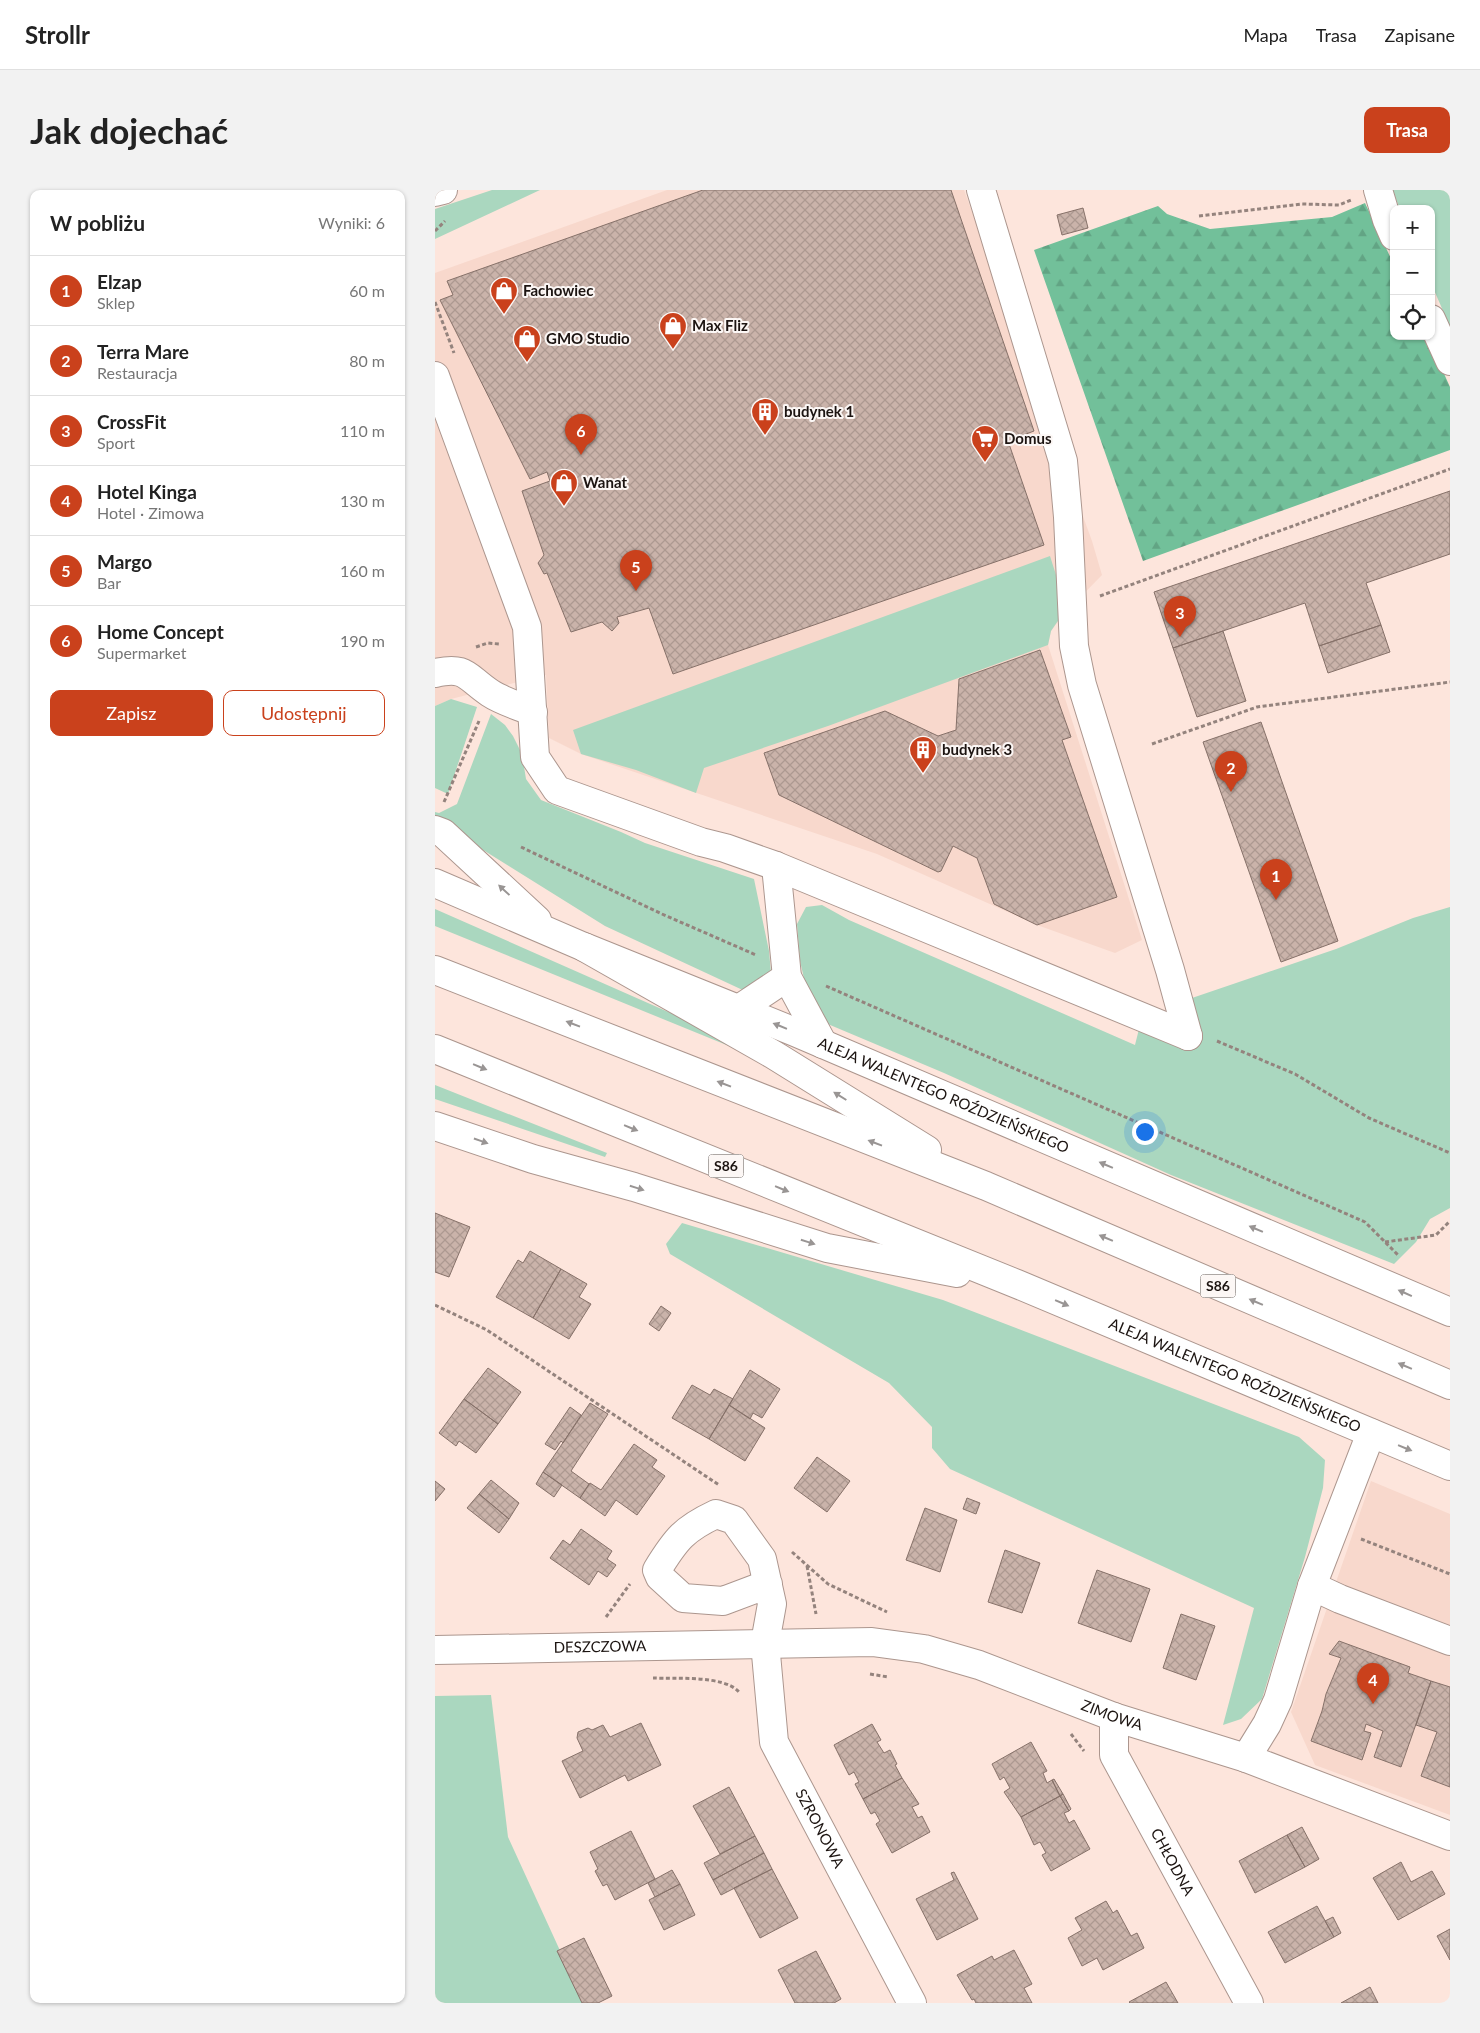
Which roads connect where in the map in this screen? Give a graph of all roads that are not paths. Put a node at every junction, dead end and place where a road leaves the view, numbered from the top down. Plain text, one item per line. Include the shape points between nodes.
1 (443, 190) edge
2 (981, 190) edge
3 (1378, 190) edge
4 (435, 192) edge
5 (1390, 227) edge
6 (1435, 328) edge
7 (1450, 361) edge
8 (435, 376) edge
9 (435, 673) edge
10 (533, 712) junction
11 (439, 817) edge
12 (776, 866) junction
13 (435, 883) edge
14 (553, 934) junction
15 (583, 947) junction
16 (435, 970) edge
17 (787, 973) junction
18 (739, 1009) junction
19 (823, 1044) junction
20 (435, 1049) edge
21 (435, 1126) edge
22 (986, 1186) junction
23 (1017, 1284) junction
24 (1450, 1312) edge
25 (1450, 1385) edge
26 (1371, 1433) junction
27 (1450, 1466) edge
28 (767, 1584) dead end
29 (1312, 1586) junction
30 (1450, 1641) edge
31 (765, 1643) junction
32 (435, 1650) edge
33 (1114, 1717) junction
34 (1246, 1758) junction
35 (1450, 1836) edge
36 (912, 2003) edge
37 (1249, 2003) edge

1 - 4 main road
2 - 12 main road via 1063,461 1074,646 1082,685 1188,1036
3 - 5 main road
6 - 7 main road
8 - 10 main road via 527,627
9 - 10 main road via 452,669 463,672 491,694
10 - 12 main road via 535,757 557,790
14 -> 11 main road via 443,833
12 - 17 main road
13 - 14 main road, ALEJA WALENTEGO ROŹDZIEŃSKIEGO
14 - 15 main road, ALEJA WALENTEGO ROŹDZIEŃSKIEGO
15 - 18 main road, ALEJA WALENTEGO ROŹDZIEŃSKIEGO
22 -> 15 main road via 774,1055
22 -> 16 main road, S86
17 - 18 main road
17 - 19 main road
19 -> 18 main road, ALEJA WALENTEGO ROŹDZIEŃSKIEGO
24 -> 19 main road, ALEJA WALENTEGO ROŹDZIEŃSKIEGO
20 -> 23 main road, ALEJA WALENTEGO ROŹDZIEŃSKIEGO / S86
21 -> 23 main road via 827,1248
25 -> 22 main road, S86
23 -> 26 main road, ALEJA WALENTEGO ROŹDZIEŃSKIEGO / S86
26 -> 27 main road, ALEJA WALENTEGO ROŹDZIEŃSKIEGO / S86
26 - 29 main road
28 - 31 main road, SZRONOWA via 772,1604
29 - 30 main road
29 - 34 main road via 1277,1700
31 - 32 main road, DESZCZOWA
31 - 33 main road, ZIMOWA via 872,1642 924,1649 979,1665
31 - 36 main road, SZRONOWA via 774,1742
33 - 34 main road, ZIMOWA
33 - 37 main road, CHŁODNA via 1114,1756
34 - 35 main road, ZIMOWA

